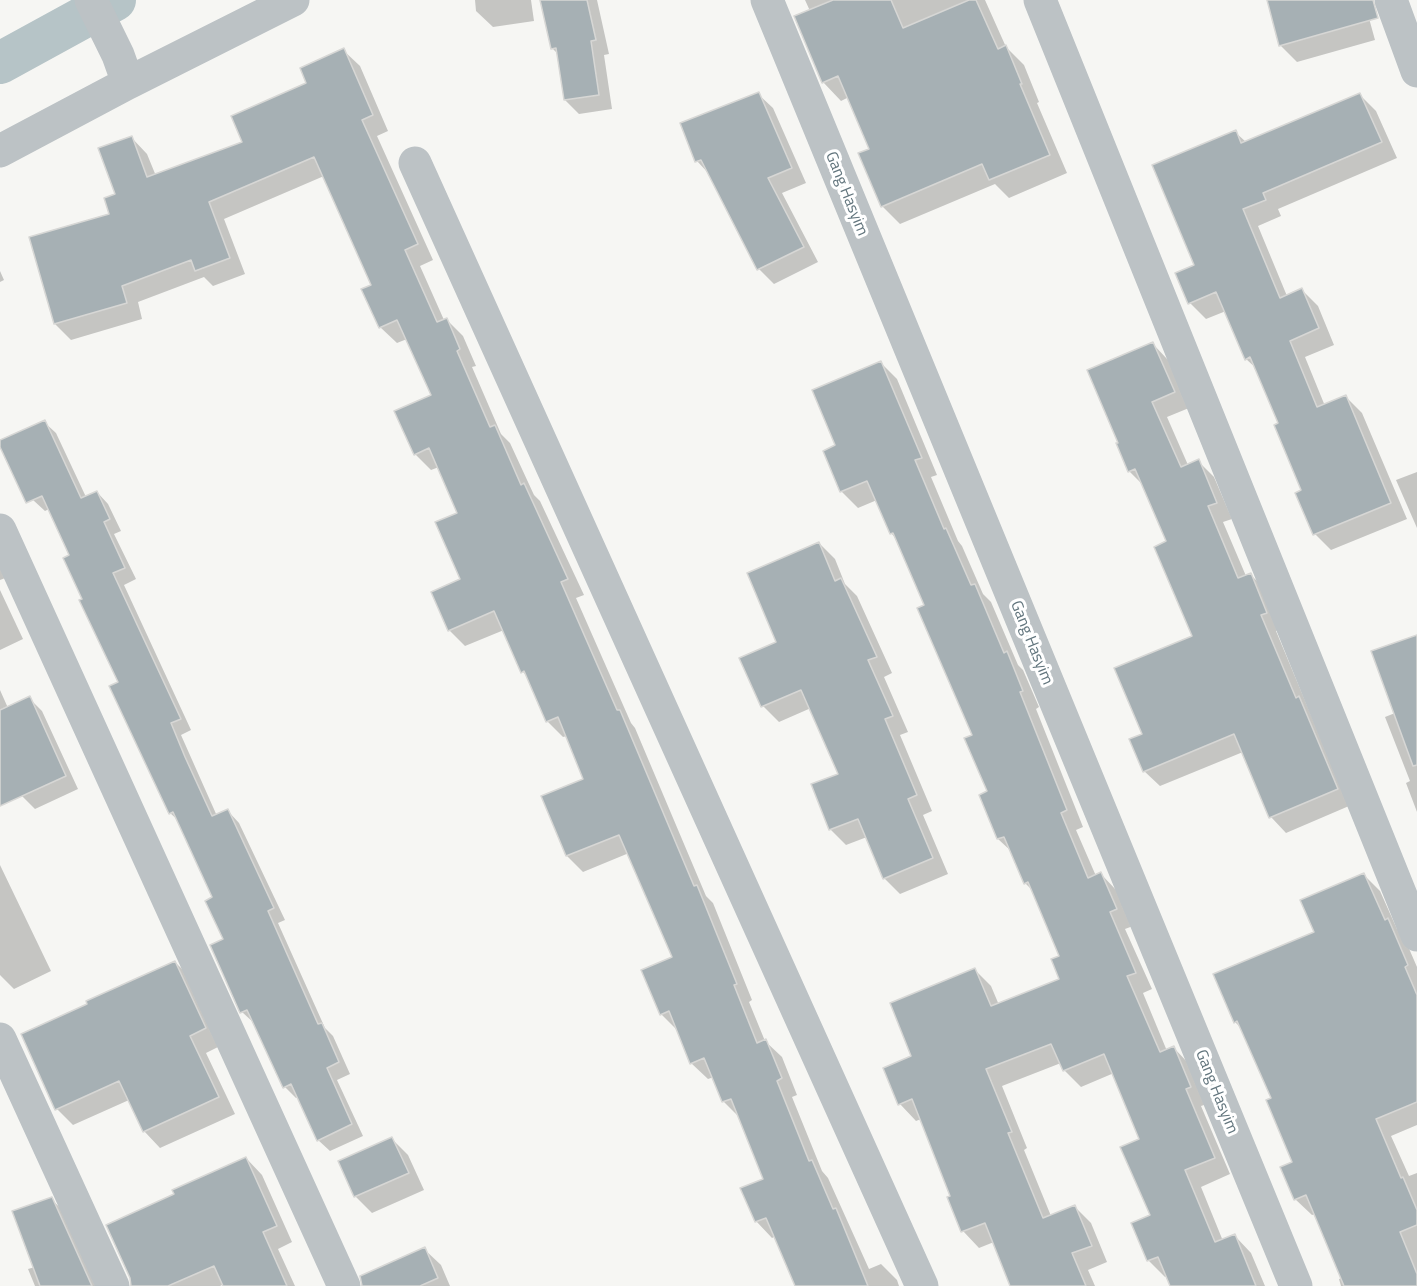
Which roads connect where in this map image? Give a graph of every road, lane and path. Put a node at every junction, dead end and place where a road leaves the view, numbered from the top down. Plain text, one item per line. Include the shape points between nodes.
1 (91, 0) edge
2 (293, 0) edge
3 (767, 0) edge
4 (1040, 0) edge
5 (1391, 0) edge
6 (123, 69) junction
7 (1417, 71) edge
8 (0, 152) edge
9 (415, 163) dead end
10 (0, 530) edge
11 (1417, 935) edge
12 (0, 1039) edge
13 (113, 1286) edge
14 (344, 1286) edge
15 (922, 1286) edge
16 (1296, 1286) edge

1 - 6 street
2 - 6 street
3 - 16 street, Gang Hasyim
4 - 11 street
5 - 7 street
6 - 8 street
9 - 15 street
10 - 14 street
12 - 13 street

